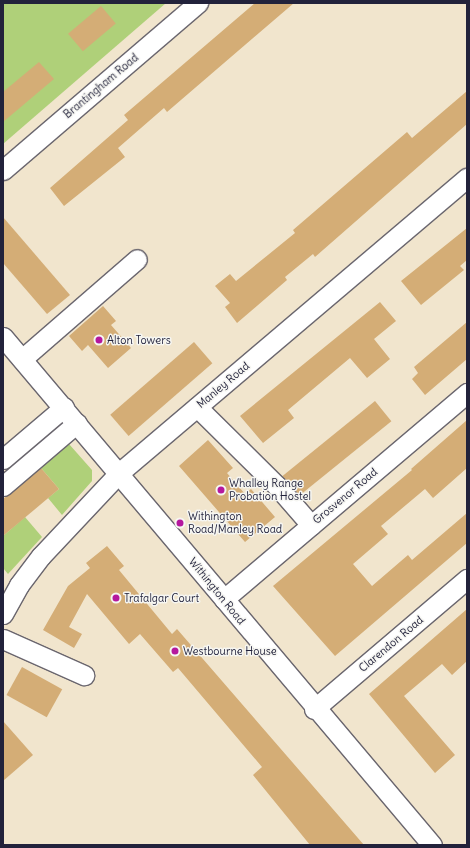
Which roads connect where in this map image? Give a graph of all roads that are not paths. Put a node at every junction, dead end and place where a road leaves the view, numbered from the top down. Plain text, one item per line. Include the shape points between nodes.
1 (198, 3) edge
2 (3, 170) edge
3 (467, 178) edge
4 (137, 259) dead end
5 (3, 337) edge
6 (22, 359) junction
7 (467, 393) edge
8 (64, 407) junction
9 (197, 407) junction
10 (77, 423) junction
11 (3, 459) edge
12 (120, 472) junction
13 (3, 486) edge
14 (312, 525) junction
15 (467, 579) edge
16 (224, 599) junction
17 (3, 614) edge
18 (3, 639) edge
19 (84, 675) dead end
20 (314, 709) junction
21 (432, 845) edge

1 - 2 street, Brantingham Road
3 - 9 street, Manley Road
4 - 6 street
5 - 6 street, Withington Road
6 - 8 street, Withington Road
7 - 14 street, Grosvenor Road
8 - 10 street, Withington Road
8 - 11 street
9 - 12 street, Manley Road
9 - 14 street via 277,486
10 - 12 street, Withington Road
10 - 13 street
12 - 16 street, Withington Road
12 - 17 street, Manley Road via 41,556 19,585
14 - 16 street, Grosvenor Road
15 - 20 street, Clarendon Road
16 - 20 street, Withington Road
18 - 19 street
20 - 21 street, Withington Road

